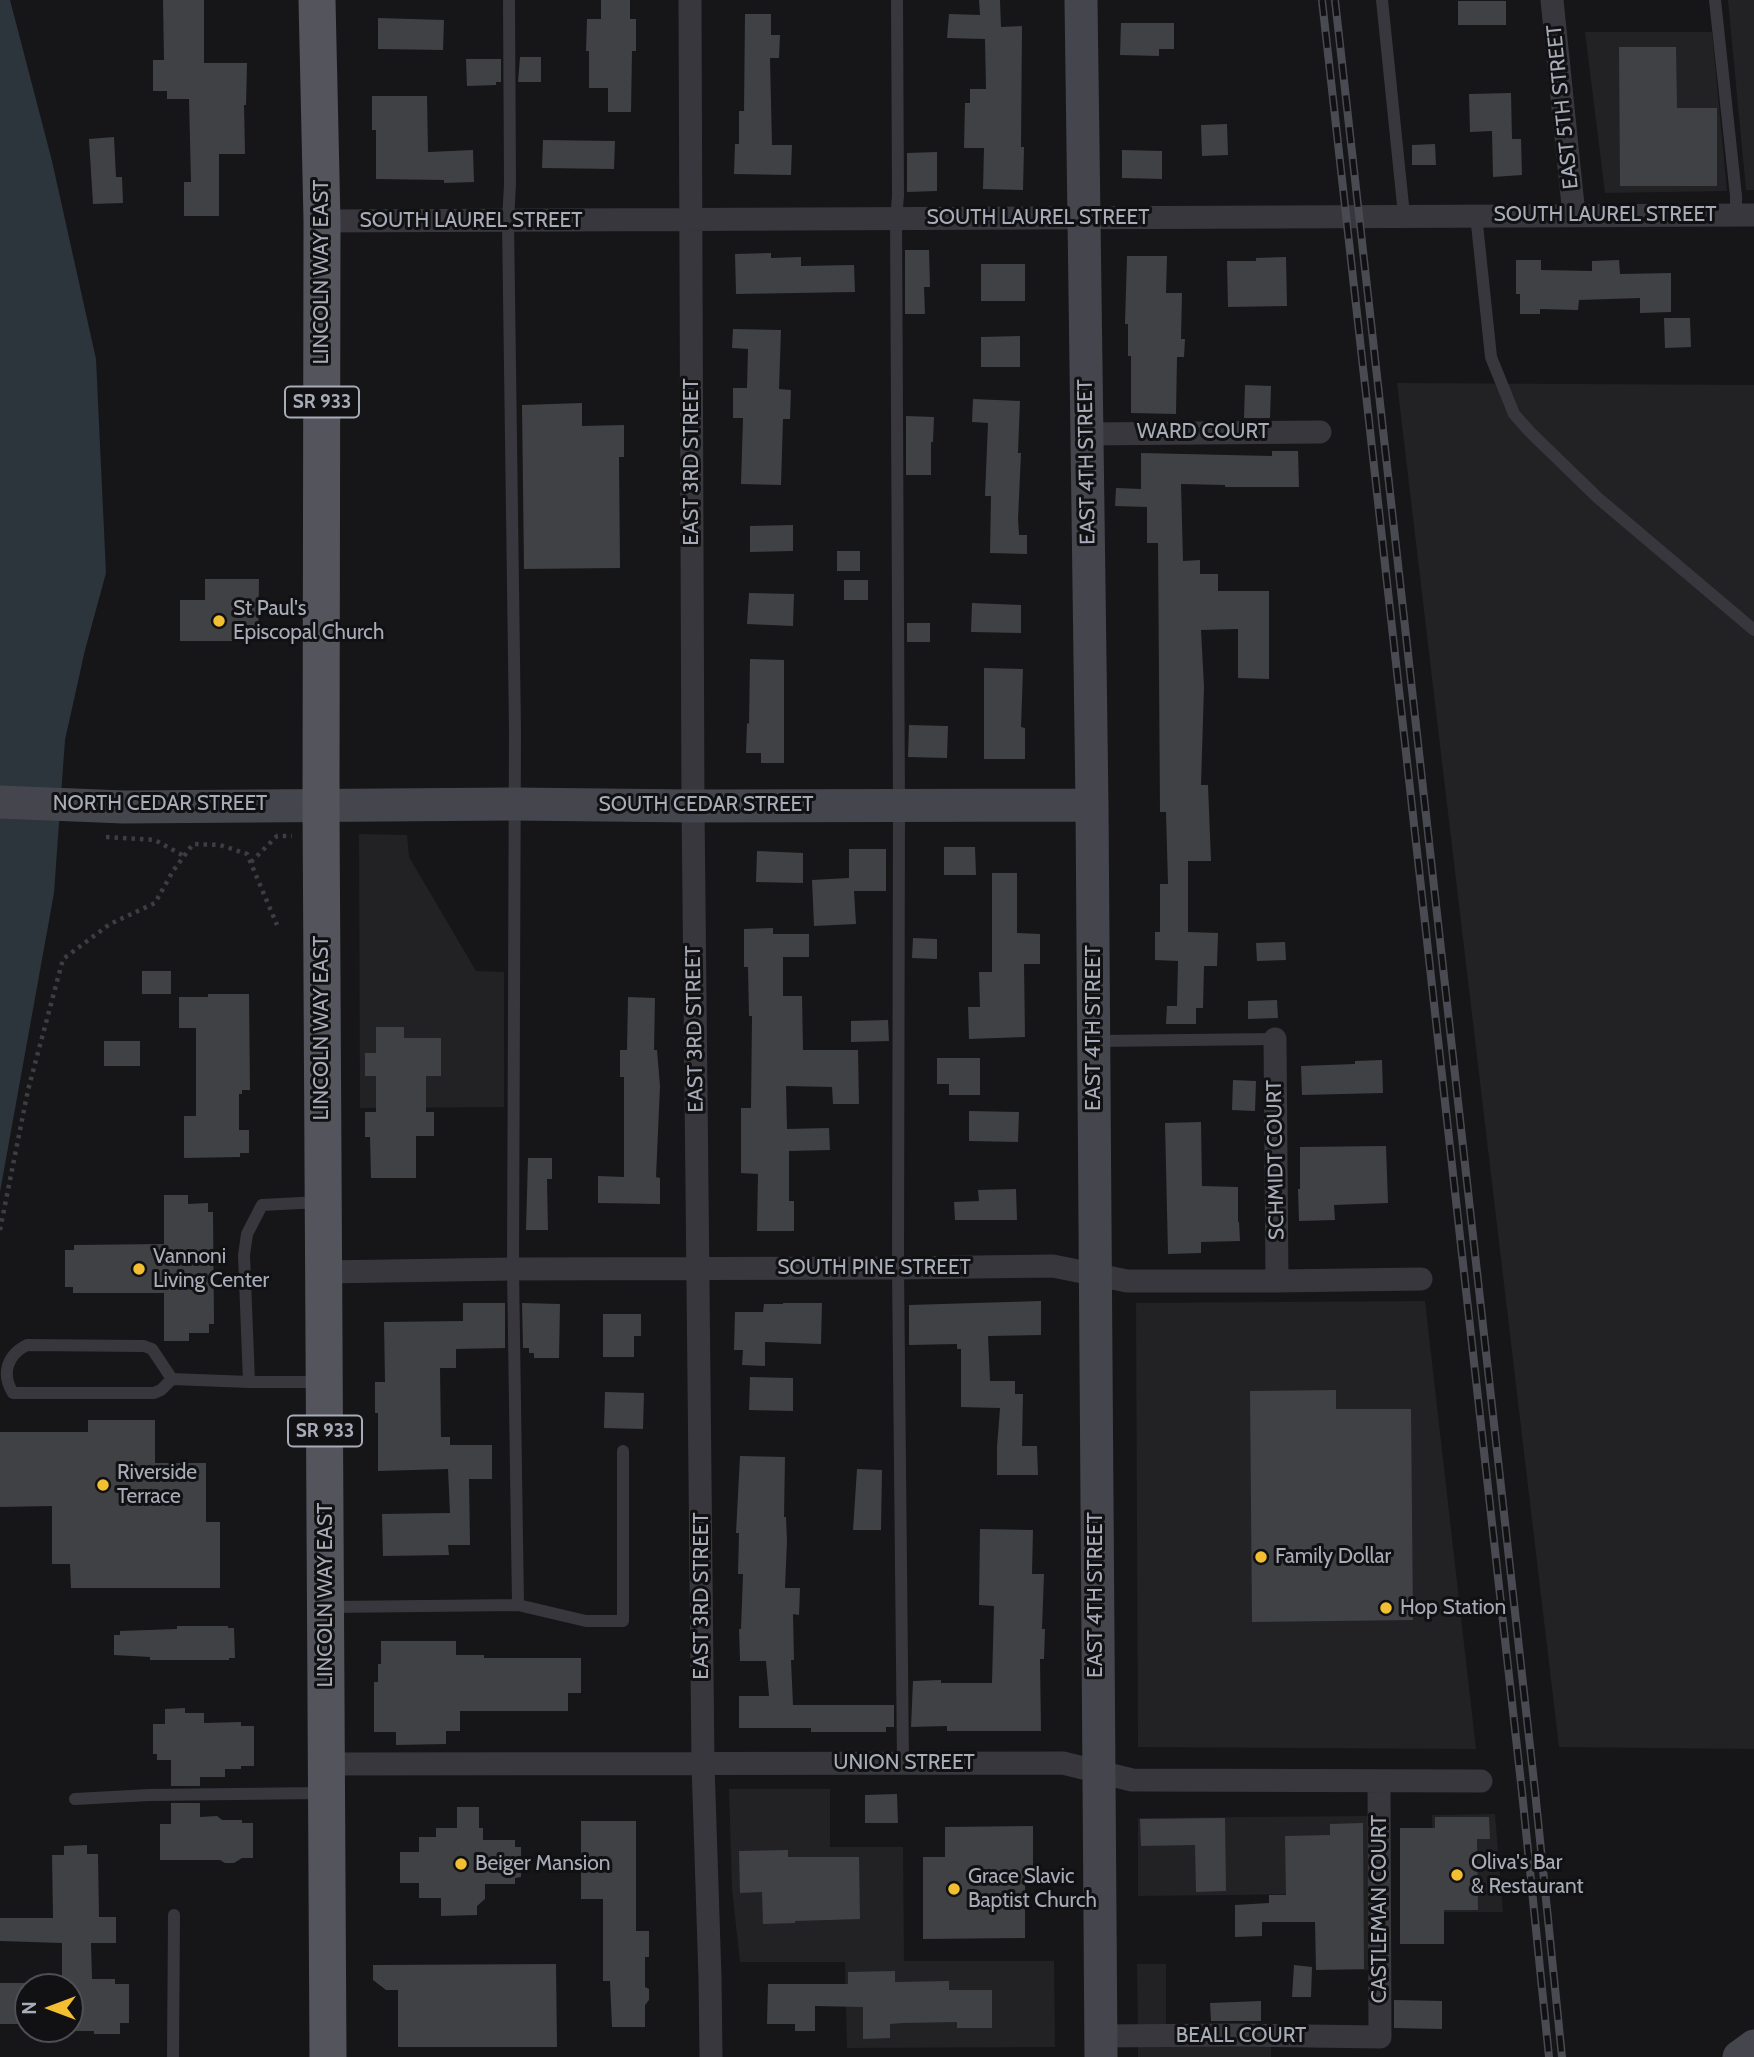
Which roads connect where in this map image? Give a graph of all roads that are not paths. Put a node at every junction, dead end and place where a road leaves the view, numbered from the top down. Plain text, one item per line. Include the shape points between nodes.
1 (317, 0) edge
2 (509, 0) edge
3 (690, 0) edge
4 (897, 0) edge
5 (1081, 0) edge
6 (1382, 0) edge
7 (1552, 0) edge
8 (1716, 0) edge
9 (1404, 215) junction
10 (1476, 215) junction
11 (1574, 215) junction
12 (1745, 215) edge
13 (1083, 218) junction
14 (896, 219) junction
15 (692, 220) junction
16 (322, 221) junction
17 (508, 221) junction
18 (1320, 432) dead end
19 (1086, 434) junction
20 (1754, 631) edge
21 (0, 802) edge
22 (514, 804) junction
23 (900, 805) junction
24 (1092, 805) junction
25 (693, 806) junction
26 (321, 820) junction
27 (1275, 1039) joint
28 (1094, 1041) junction
29 (324, 1202) junction
30 (898, 1268) junction
31 (513, 1269) junction
32 (699, 1269) junction
33 (324, 1272) junction
34 (1095, 1275) junction
35 (1421, 1279) dead end
36 (1277, 1281) junction
37 (172, 1379) junction
38 (249, 1382) junction
39 (324, 1382) junction
40 (623, 1451) dead end
41 (518, 1605) junction
42 (326, 1607) junction
43 (903, 1763) junction
44 (703, 1764) junction
45 (1098, 1771) junction
46 (326, 1779) junction
47 (1379, 1781) junction
48 (1480, 1781) dead end
49 (75, 1799) dead end
50 (174, 1915) dead end
51 (1380, 2037) joint
52 (1754, 2046) edge
53 (1101, 2047) edge
54 (173, 2057) edge
55 (328, 2057) edge
56 (710, 2057) edge
57 (1739, 2057) edge

1 - 16 main road, LINCOLN WAY EAST / SR 933
2 - 17 lane
3 - 15 street, EAST 3RD STREET
4 - 14 lane
5 - 13 street, EAST 4TH STREET
6 - 9 lane
7 - 11 street, EAST 5TH STREET
8 - 12 lane via 1736,196
9 - 10 street, SOUTH LAUREL STREET
9 - 13 street, SOUTH LAUREL STREET
10 - 11 street, SOUTH LAUREL STREET
10 - 20 lane via 1491,357 1514,414 1598,498
11 - 12 street, SOUTH LAUREL STREET
13 - 14 street, SOUTH LAUREL STREET
13 - 19 street, EAST 4TH STREET
14 - 15 street, SOUTH LAUREL STREET
14 - 23 lane
15 - 17 street, SOUTH LAUREL STREET
15 - 25 street, EAST 3RD STREET
16 - 17 street, SOUTH LAUREL STREET
16 - 26 main road, LINCOLN WAY EAST / SR 933
17 - 22 lane
18 - 19 street, WARD COURT
19 - 24 street, EAST 4TH STREET
21 - 26 street, NORTH CEDAR STREET via 121,822
22 - 25 street, SOUTH CEDAR STREET
22 - 26 street, SOUTH CEDAR STREET
22 - 31 lane
23 - 24 street, SOUTH CEDAR STREET
23 - 25 street, SOUTH CEDAR STREET
23 - 30 lane
24 - 28 street, EAST 4TH STREET
25 - 32 street, EAST 3RD STREET
26 - 29 main road, LINCOLN WAY EAST / SR 933
27 - 28 lane
27 - 36 street, SCHMIDT COURT
28 - 34 street, EAST 4TH STREET
29 - 33 main road, LINCOLN WAY EAST / SR 933
29 - 38 lane via 262,1205 247,1234
30 - 32 street, SOUTH PINE STREET
30 - 34 street, SOUTH PINE STREET via 1053,1266
30 - 43 lane
31 - 32 street, SOUTH PINE STREET
31 - 33 street, SOUTH PINE STREET
31 - 41 lane
32 - 44 street, EAST 3RD STREET
33 - 39 main road, LINCOLN WAY EAST / SR 933
34 - 36 street, SOUTH PINE STREET via 1126,1281
34 - 45 street, EAST 4TH STREET
35 - 36 street, SOUTH PINE STREET
37 - 37 lane via 152,1349 144,1346 27,1345 8,1363 7,1383 13,1393 154,1393
37 - 38 lane
38 - 39 lane
39 - 42 main road, LINCOLN WAY EAST / SR 933
40 - 41 lane via 623,1622 586,1622
41 - 42 lane
42 - 46 main road, LINCOLN WAY EAST / SR 933
43 - 44 street, UNION STREET
43 - 45 street, UNION STREET via 1063,1763
44 - 46 street, UNION STREET
44 - 56 street, EAST 3RD STREET
45 - 47 street, UNION STREET via 1132,1780
45 - 53 street, EAST 4TH STREET
46 - 49 lane
46 - 55 main road, LINCOLN WAY EAST / SR 933
47 - 48 street, UNION STREET
47 - 51 street, CASTLEMAN COURT
50 - 54 lane
51 - 53 street, BEALL COURT via 1238,2035
52 - 57 street

